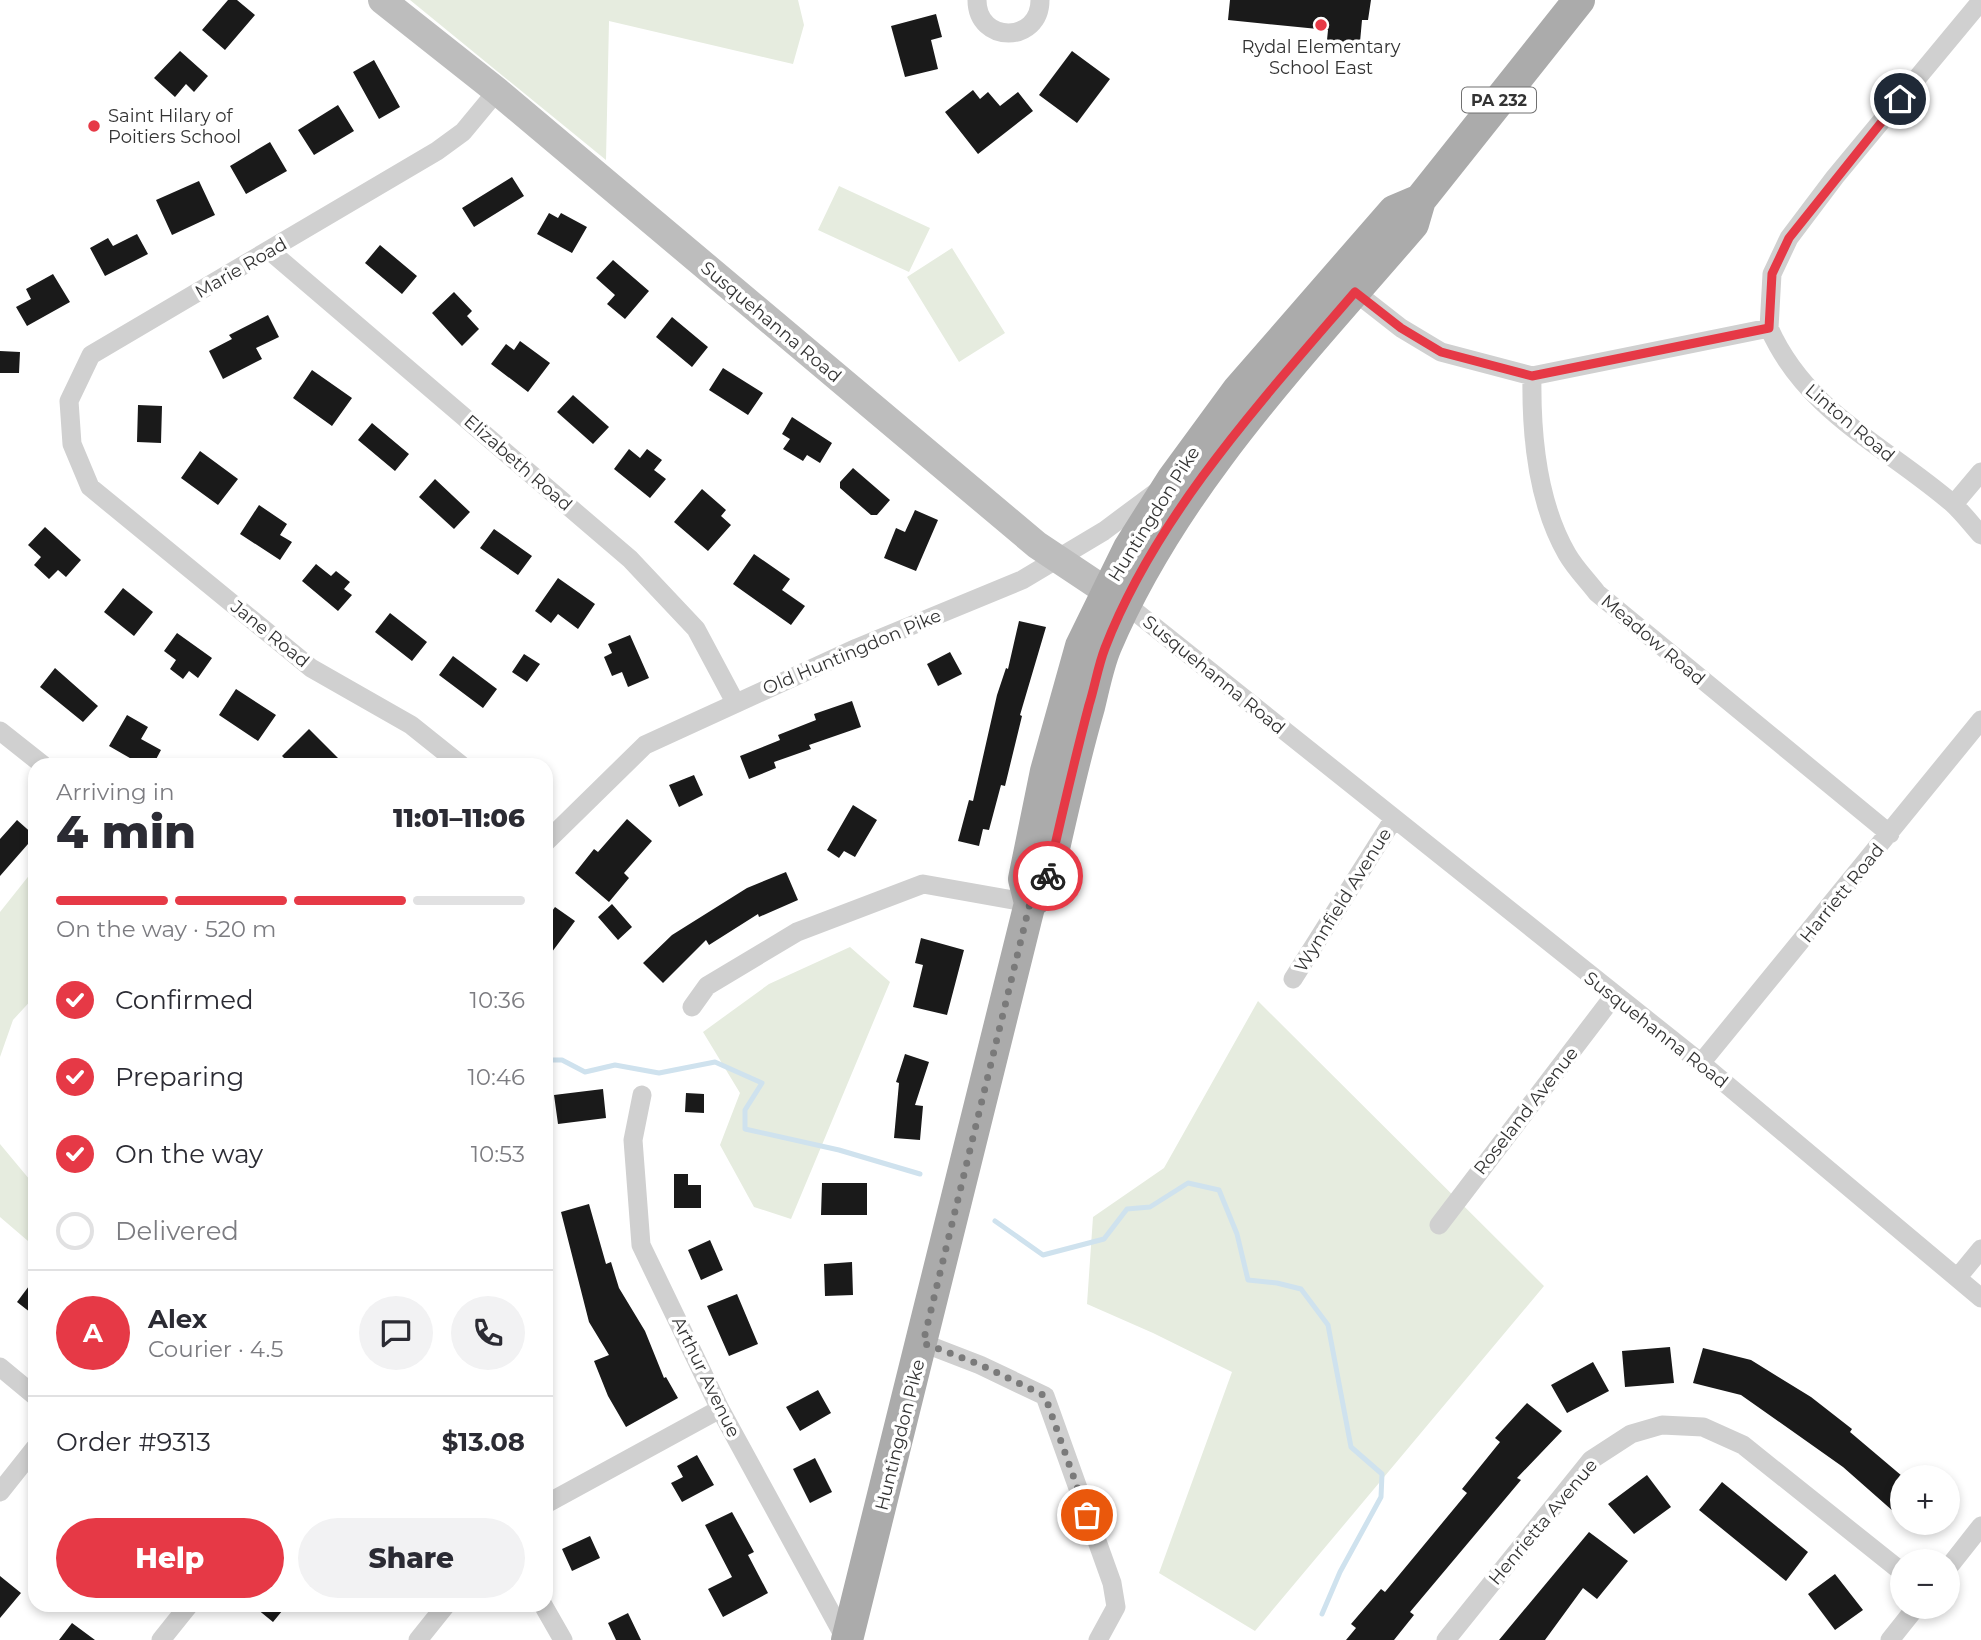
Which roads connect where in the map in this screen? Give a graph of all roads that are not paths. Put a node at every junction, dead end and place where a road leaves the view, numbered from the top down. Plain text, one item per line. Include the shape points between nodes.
1 (382, 0) edge
2 (977, 0) edge
3 (1040, 0) edge
4 (1579, 0) edge
5 (1981, 1) edge
6 (497, 91) junction
7 (270, 251) junction
8 (1348, 282) junction
9 (1769, 328) junction
10 (1532, 376) junction
11 (1981, 472) edge
12 (1172, 480) junction
13 (90, 487) joint
14 (1954, 505) junction
15 (1981, 536) edge
16 (1058, 561) junction
17 (1116, 598) junction
18 (735, 702) junction
19 (1981, 720) edge
20 (4, 742) edge
21 (31, 758) edge
22 (452, 758) edge
23 (1393, 820) junction
24 (553, 830) edge
25 (1890, 834) junction
26 (1030, 903) junction
27 (1293, 979) dead end
28 (1614, 997) junction
29 (692, 1007) dead end
30 (1701, 1063) junction
31 (642, 1095) dead end
32 (1438, 1225) dead end
33 (1981, 1249) edge
34 (1958, 1277) junction
35 (1981, 1298) edge
36 (923, 1343) junction
37 (0, 1367) edge
38 (28, 1390) edge
39 (720, 1409) junction
40 (28, 1457) edge
41 (0, 1492) edge
42 (553, 1500) edge
43 (1981, 1526) edge
44 (1960, 1553) edge
45 (1890, 1562) edge
46 (183, 1612) edge
47 (440, 1612) edge
48 (547, 1612) edge
49 (1907, 1619) edge
50 (161, 1640) edge
51 (418, 1640) edge
52 (563, 1640) edge
53 (847, 1640) edge
54 (1098, 1640) edge
55 (1446, 1640) edge
56 (1890, 1640) edge

1 - 6 main road, Susquehanna Road
2 - 3 street via 984,23 1003,34 1031,25
4 - 8 main road, Huntingdon Pike / PA 232 via 1420,200 1413,224
5 - 9 street via 1789,238 1772,274
6 - 7 street, Marie Road via 463,132 437,151
6 - 16 main road, Susquehanna Road
7 - 13 street, Marie Road via 91,355 69,401 72,444
7 - 18 street, Elizabeth Road via 630,559 696,629
8 - 10 street via 1401,328 1441,352
8 - 12 main road, Huntingdon Pike / PA 232 via 1238,390
8 - 17 main road, Huntingdon Pike / PA 232 via 1205,474 1149,560
9 - 10 street
9 - 14 street, Linton Road via 1782,357 1801,382 1847,425
10 - 25 street, Meadow Road via 1532,420 1547,510 1567,556 1597,593
11 - 14 street
12 - 16 street, Old Huntingdon Pike
12 - 17 main road, Huntingdon Pike / PA 232 via 1129,548
13 - 22 street, Jane Road via 311,668 411,725
14 - 15 street
16 - 17 main road, Susquehanna Road
16 - 18 street, Old Huntingdon Pike
17 - 23 street, Susquehanna Road
17 - 26 main road, Huntingdon Pike / PA 232 via 1044,893
18 - 24 street, Old Huntingdon Pike via 645,744
19 - 25 street, Harriett Road
20 - 21 street
23 - 27 street, Wynnfield Avenue
23 - 28 street, Susquehanna Road
25 - 30 street, Harriett Road
26 - 29 street via 923,884 797,932 708,986
26 - 36 main road, Huntingdon Pike / PA 232
28 - 30 street, Susquehanna Road
28 - 32 street, Roseland Avenue
30 - 34 street, Susquehanna Road
31 - 39 street, Arthur Avenue via 634,1140 641,1244
33 - 34 street
34 - 35 street, Susquehanna Road
36 - 53 main road, Huntingdon Pike / PA 232
36 - 54 street via 1045,1396 1112,1583 1116,1607
37 - 38 street
39 - 42 street
39 - 53 street, Arthur Avenue
40 - 41 street
43 - 44 street
45 - 55 street, Henrietta Avenue via 1743,1445 1703,1427 1662,1425 1630,1434 1591,1460
46 - 50 street
47 - 51 street
48 - 52 street
49 - 56 street

